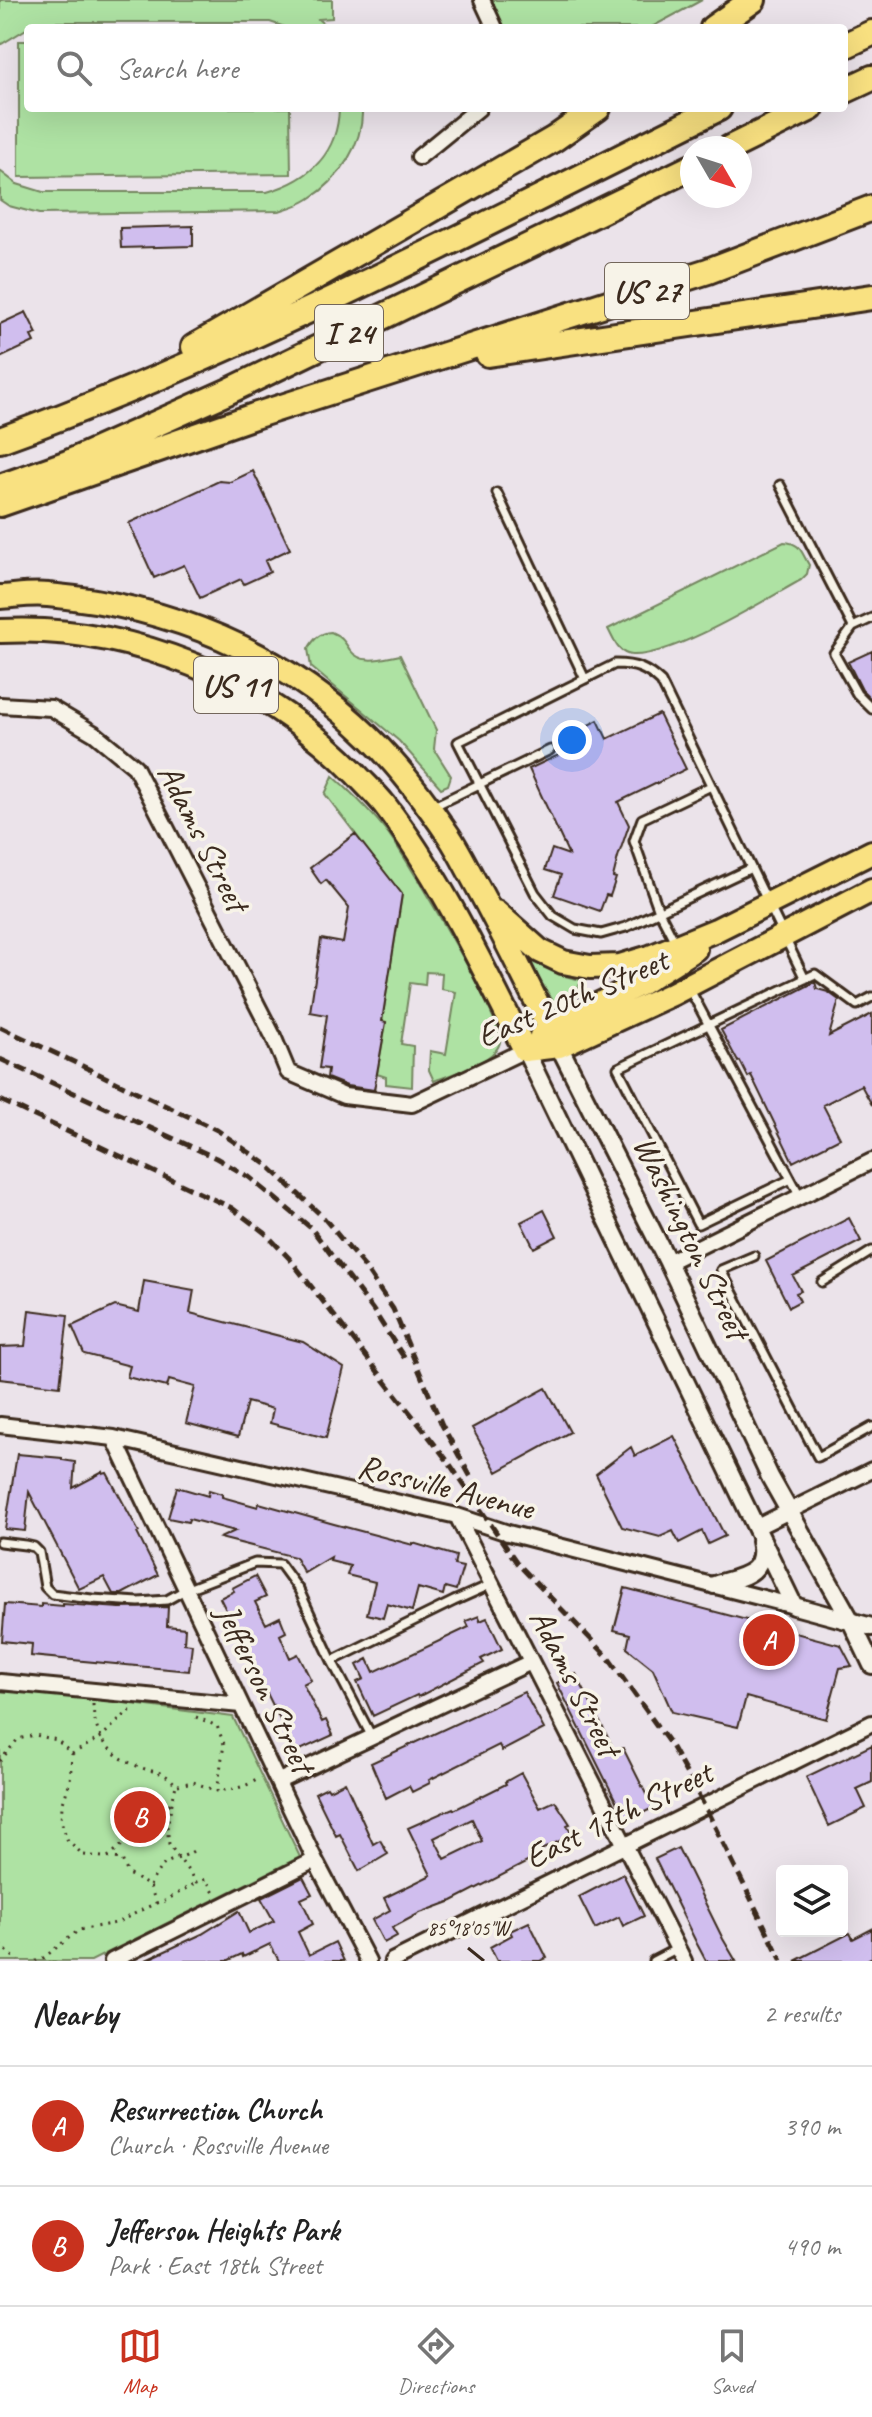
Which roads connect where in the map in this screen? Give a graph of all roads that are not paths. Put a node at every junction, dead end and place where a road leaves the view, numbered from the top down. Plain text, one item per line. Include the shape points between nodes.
1 (482, 0) edge
2 (753, 0) edge
3 (493, 24) edge
4 (719, 24) edge
5 (872, 33) edge
6 (848, 44) edge
7 (872, 78) edge
8 (848, 89) edge
9 (474, 112) edge
10 (592, 112) edge
11 (711, 112) edge
12 (803, 112) edge
13 (752, 137) edge
14 (419, 157) dead end
15 (680, 173) edge
16 (872, 208) edge
17 (872, 297) edge
18 (418, 364) junction
19 (91, 406) junction
20 (0, 440) edge
21 (780, 485) dead end
22 (0, 487) edge
23 (497, 493) dead end
24 (0, 504) edge
25 (0, 597) edge
26 (872, 618) edge
27 (853, 627) junction
28 (0, 631) edge
29 (585, 679) junction
30 (0, 705) edge
31 (872, 709) edge
32 (550, 750) dead end
33 (480, 785) junction
34 (711, 786) junction
35 (428, 808) junction
36 (872, 852) edge
37 (751, 868) junction
38 (872, 890) edge
39 (486, 903) junction
40 (768, 904) junction
41 (659, 911) junction
42 (716, 930) junction
43 (784, 936) junction
44 (677, 946) junction
45 (805, 979) junction
46 (688, 986) junction
47 (872, 997) edge
48 (709, 1026) junction
49 (554, 1037) junction
50 (525, 1050) junction
51 (288, 1072) joint
52 (870, 1166) edge
53 (791, 1179) junction
54 (801, 1196) junction
55 (870, 1252) edge
56 (754, 1256) dead end
57 (668, 1262) junction
58 (872, 1262) edge
59 (822, 1282) dead end
60 (0, 1425) edge
61 (872, 1427) edge
62 (114, 1438) junction
63 (872, 1470) edge
64 (790, 1511) junction
65 (457, 1516) junction
66 (757, 1527) junction
67 (0, 1542) edge
68 (492, 1584) junction
69 (714, 1585) junction
70 (185, 1590) junction
71 (794, 1606) junction
72 (851, 1621) junction
73 (872, 1627) edge
74 (332, 1661) junction
75 (531, 1662) junction
76 (872, 1665) edge
77 (0, 1682) edge
78 (241, 1705) junction
79 (872, 1723) edge
80 (372, 1737) junction
81 (276, 1776) junction
82 (625, 1844) junction
83 (315, 1860) junction
84 (681, 1955) edge
85 (112, 1961) edge
86 (368, 1961) edge
87 (392, 1961) edge
88 (653, 1961) edge

1 - 3 street
2 - 4 highway
5 - 6 highway
7 - 8 highway
9 - 14 street
10 - 19 highway via 541,147
11 - 19 highway, I 24 via 270,327
12 - 13 highway
15 - 22 highway, I 24 via 227,392 68,463
16 - 18 highway, US 27 via 708,271
17 - 18 highway
18 - 24 highway, US 27
19 - 20 highway, I 24
21 - 27 lane
23 - 29 lane
25 - 35 main road, US 11 via 46,594 112,604 215,633 314,691 369,737
26 - 27 lane
27 - 31 lane via 834,653
28 - 50 main road, Washington Street / US 11 via 82,635 146,649 201,667 296,721 382,801 416,848 447,897
29 - 33 lane via 458,742
29 - 34 lane via 615,664 648,670 661,682
30 - 51 street, Adams Street via 51,708 95,734 135,767
32 - 33 lane
33 - 35 lane
33 - 41 lane via 535,893 553,916 575,929 601,934
34 - 37 lane
34 - 41 lane via 642,819 634,841
35 - 39 main road, Washington Street / US 11
36 - 40 main road, US 11
37 - 40 lane
37 - 41 lane
38 - 43 main road, East 20th Street
39 - 44 main road, US 11 via 540,951 563,962 620,966
39 - 49 main road, Washington Street
40 - 42 main road, US 11
40 - 43 lane
41 - 44 lane
42 - 44 main road, US 11
42 - 49 main road via 687,956
43 - 45 lane
43 - 46 main road, East 20th Street
45 - 47 lane via 815,974 857,1005
45 - 48 lane
46 - 48 lane
46 - 49 main road, East 20th Street
48 - 53 lane
48 - 53 lane via 618,1068 698,1224
49 - 50 main road, East 20th Street
49 - 57 street, Washington Street
50 - 51 street, East 20th Street via 412,1104 344,1096
50 - 66 street, Washington Street
52 - 54 street
53 - 54 lane
54 - 57 street
55 - 58 lane
55 - 59 lane
56 - 61 lane via 721,1270 818,1457
57 - 64 street, Washington Street
60 - 62 street, Rossville Avenue
62 - 65 street, Rossville Avenue
62 - 70 street, Jefferson Street
63 - 64 street
64 - 66 street
64 - 72 street, Washington Street
65 - 68 street, Adams Street
65 - 69 street, Rossville Avenue
66 - 69 street via 761,1562 751,1573
66 - 71 street, Washington Street
67 - 70 lane via 39,1552 45,1587 52,1594 139,1602 167,1600
68 - 74 lane
68 - 75 street, Adams Street
69 - 71 street, Rossville Avenue
70 - 74 lane via 255,1563 280,1564 317,1623
70 - 78 street, Jefferson Street
71 - 72 street, Rossville Avenue
72 - 73 street, Rossville Avenue
72 - 76 street, Washington Street
74 - 80 lane
75 - 80 street
75 - 82 street, Adams Street
77 - 78 street
78 - 81 street, Jefferson Street
79 - 82 street, East 17th Street
80 - 81 street
81 - 83 street, Jefferson Street
82 - 84 street, Adams Street
82 - 87 street, East 17th Street
83 - 85 street
83 - 86 street, Jefferson Street
84 - 88 lane

